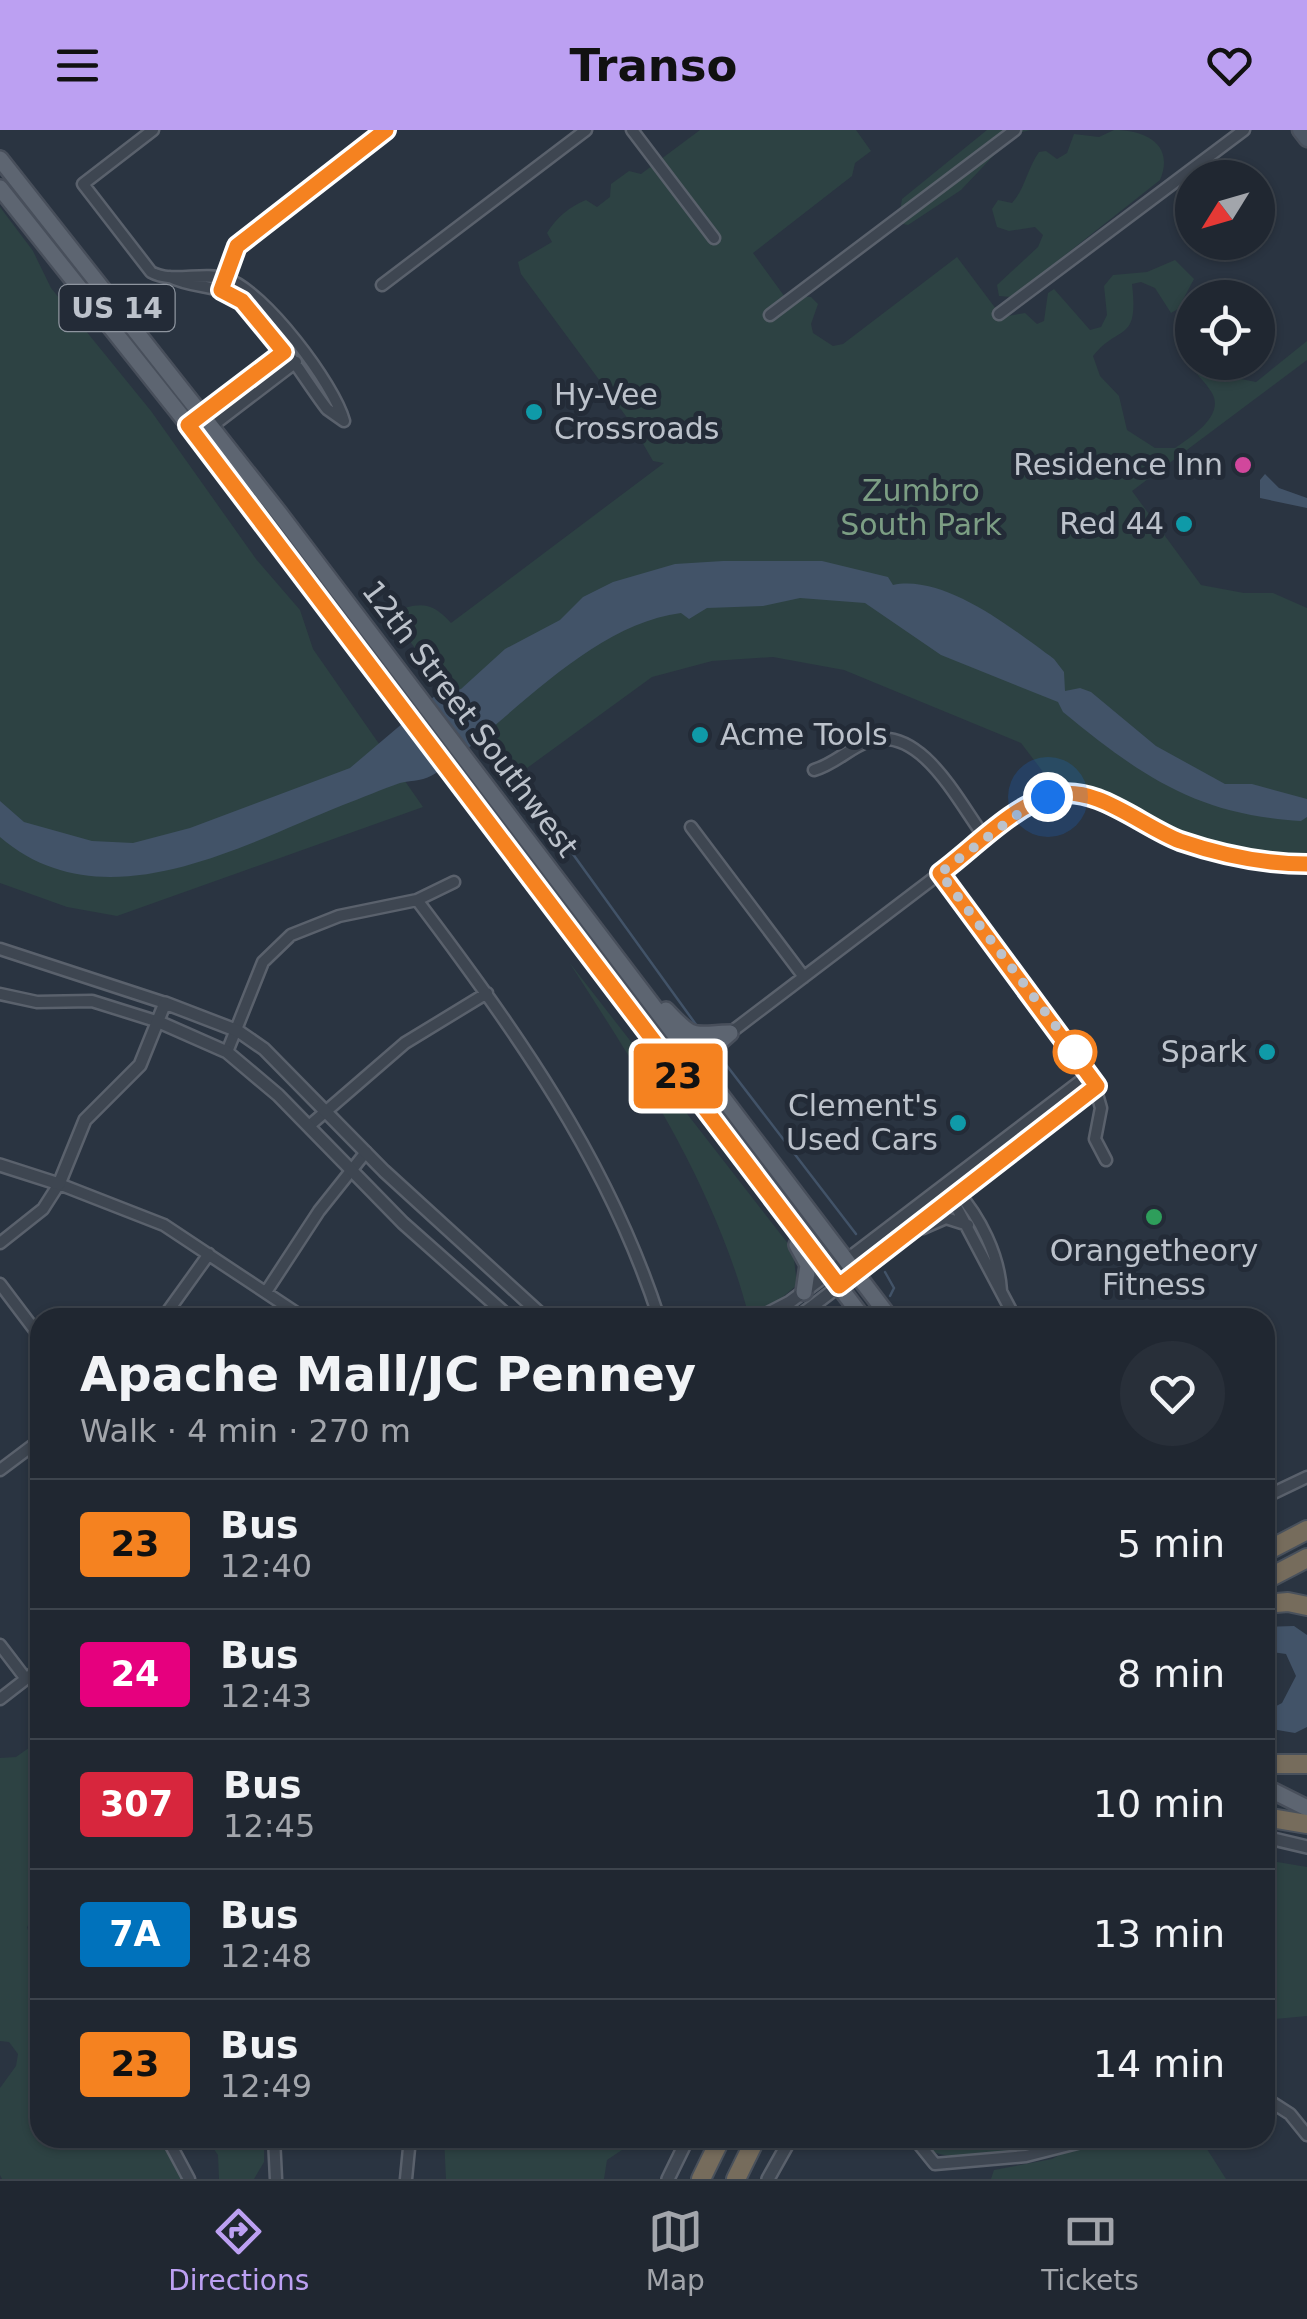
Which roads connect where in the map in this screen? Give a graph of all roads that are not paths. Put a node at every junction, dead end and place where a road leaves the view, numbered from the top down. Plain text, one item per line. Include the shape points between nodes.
1 (153, 130) edge
2 (386, 130) edge
3 (586, 130) edge
4 (632, 130) edge
5 (1015, 130) edge
6 (1244, 130) edge
7 (1300, 130) edge
8 (1307, 139) edge
9 (0, 159) edge
10 (0, 188) edge
11 (714, 238) dead end
12 (222, 284) junction
13 (382, 285) dead end
14 (999, 314) dead end
15 (770, 315) dead end
16 (300, 351) junction
17 (284, 352) junction
18 (294, 366) junction
19 (208, 420) junction
20 (193, 431) junction
21 (814, 770) dead end
22 (691, 827) dead end
23 (986, 838) junction
24 (1307, 864) edge
25 (940, 873) junction
26 (454, 882) dead end
27 (417, 900) junction
28 (0, 948) edge
29 (623, 966) junction
30 (804, 976) junction
31 (487, 993) junction
32 (0, 994) edge
33 (166, 1003) junction
34 (630, 1012) junction
35 (159, 1022) junction
36 (238, 1030) junction
37 (730, 1032) junction
38 (716, 1048) junction
39 (228, 1052) junction
40 (693, 1061) junction
41 (1091, 1073) junction
42 (1097, 1086) junction
43 (728, 1107) junction
44 (328, 1109) junction
45 (309, 1126) junction
46 (366, 1152) junction
47 (1106, 1160) dead end
48 (0, 1165) edge
49 (349, 1170) junction
50 (59, 1184) junction
51 (946, 1184) junction
52 (955, 1195) junction
53 (791, 1222) junction
54 (970, 1228) junction
55 (0, 1243) edge
56 (896, 1243) junction
57 (209, 1254) junction
58 (852, 1266) junction
59 (834, 1280) junction
60 (0, 1284) edge
61 (266, 1292) junction
62 (804, 1292) junction
63 (1002, 1295) junction
64 (171, 1308) edge
65 (289, 1308) edge
66 (499, 1308) edge
67 (533, 1308) edge
68 (656, 1308) edge
69 (778, 1308) edge
70 (806, 1308) edge
71 (855, 1308) edge
72 (883, 1308) edge
73 (1009, 1308) edge
74 (30, 1324) edge
75 (30, 1448) edge
76 (0, 1470) edge
77 (1307, 1477) edge
78 (1275, 1492) edge
79 (1307, 1530) edge
80 (1275, 1547) edge
81 (1307, 1558) edge
82 (1275, 1575) edge
83 (1275, 1604) edge
84 (1307, 1606) edge
85 (0, 1645) edge
86 (30, 1676) edge
87 (26, 1679) junction
88 (0, 1698) edge
89 (1275, 1764) edge
90 (1307, 1764) edge
91 (1275, 1792) edge
92 (1307, 1808) edge
93 (1275, 1810) edge
94 (1275, 1819) edge
95 (1307, 1824) edge
96 (1275, 1839) edge
97 (1307, 1846) edge
98 (1275, 2104) edge
99 (1307, 2135) edge
100 (172, 2148) edge
101 (274, 2148) edge
102 (409, 2148) edge
103 (683, 2148) edge
104 (716, 2148) edge
105 (751, 2148) edge
106 (785, 2148) edge
107 (922, 2148) edge
108 (1058, 2148) edge
109 (772, 2177) edge
110 (189, 2179) edge
111 (276, 2179) edge
112 (406, 2179) edge
113 (668, 2179) edge
114 (701, 2179) edge
115 (736, 2179) edge

1 - 12 street via 82,184 150,272
2 - 12 street via 242,241
3 - 13 street
4 - 11 street
5 - 15 street
6 - 14 street
7 - 8 main road
9 - 19 main road, 12th Street Southwest / US 14
10 - 20 main road, 12th Street Southwest / US 14
12 - 16 street via 256,296
12 - 17 street
16 - 17 street
16 - 18 street
16 - 18 street via 336,399 344,422
17 - 18 street
17 - 19 street
18 - 19 street
19 - 20 street
19 - 29 main road, 12th Street Southwest / US 14
20 - 34 main road, 12th Street Southwest / US 14
21 - 23 street via 873,740 904,742
22 - 30 street
23 - 24 street via 1044,799 1079,794 1216,852
23 - 25 street
25 - 30 street
25 - 41 street
26 - 27 street
27 - 31 street
27 - 36 street via 327,919 291,936 263,962
28 - 33 street
29 - 37 main road via 688,1034
29 - 40 main road, 12th Street Southwest / US 14
30 - 37 street
31 - 44 street via 405,1043
31 - 68 street via 592,1157
32 - 35 street via 37,1002 92,1001
33 - 35 street
33 - 36 street
34 - 40 main road via 678,1059
34 - 53 main road, 12th Street Southwest / US 14
35 - 39 street
35 - 50 street via 132,1076 85,1120
36 - 39 street
36 - 44 street
37 - 38 main road
38 - 40 main road
38 - 43 main road via 709,1066
39 - 45 street
40 - 43 main road, 12th Street Southwest / US 14
41 - 42 street
41 - 51 street
42 - 47 street via 1095,1139
42 - 52 street
43 - 58 main road, 12th Street Southwest / US 14
44 - 45 street
44 - 46 street
45 - 49 street
46 - 49 street
46 - 67 street
48 - 50 street
49 - 61 street
49 - 66 street
50 - 55 street via 44,1209
50 - 57 street via 140,1213
51 - 52 street
51 - 58 street
52 - 54 street
52 - 56 street
52 - 63 street via 995,1258
53 - 59 main road, 12th Street Southwest / US 14
53 - 62 main road via 808,1266
54 - 56 street via 936,1220
54 - 63 street
56 - 58 street
57 - 61 street
57 - 64 street
58 - 59 street
58 - 72 main road, 12th Street Southwest / US 14
59 - 62 street
59 - 70 street
59 - 71 main road, 12th Street Southwest / US 14
60 - 74 street
61 - 65 street
62 - 69 street
63 - 73 street
75 - 76 street
77 - 78 street
79 - 80 highway
81 - 82 highway
83 - 84 highway
85 - 87 street
86 - 87 street
87 - 88 street
89 - 90 highway
91 - 92 main road
93 - 95 main road
94 - 95 highway
96 - 97 street
98 - 99 street
100 - 110 street
101 - 111 street
102 - 112 street
103 - 113 street
104 - 114 highway
105 - 115 highway
106 - 109 street
107 - 108 street via 935,2164

